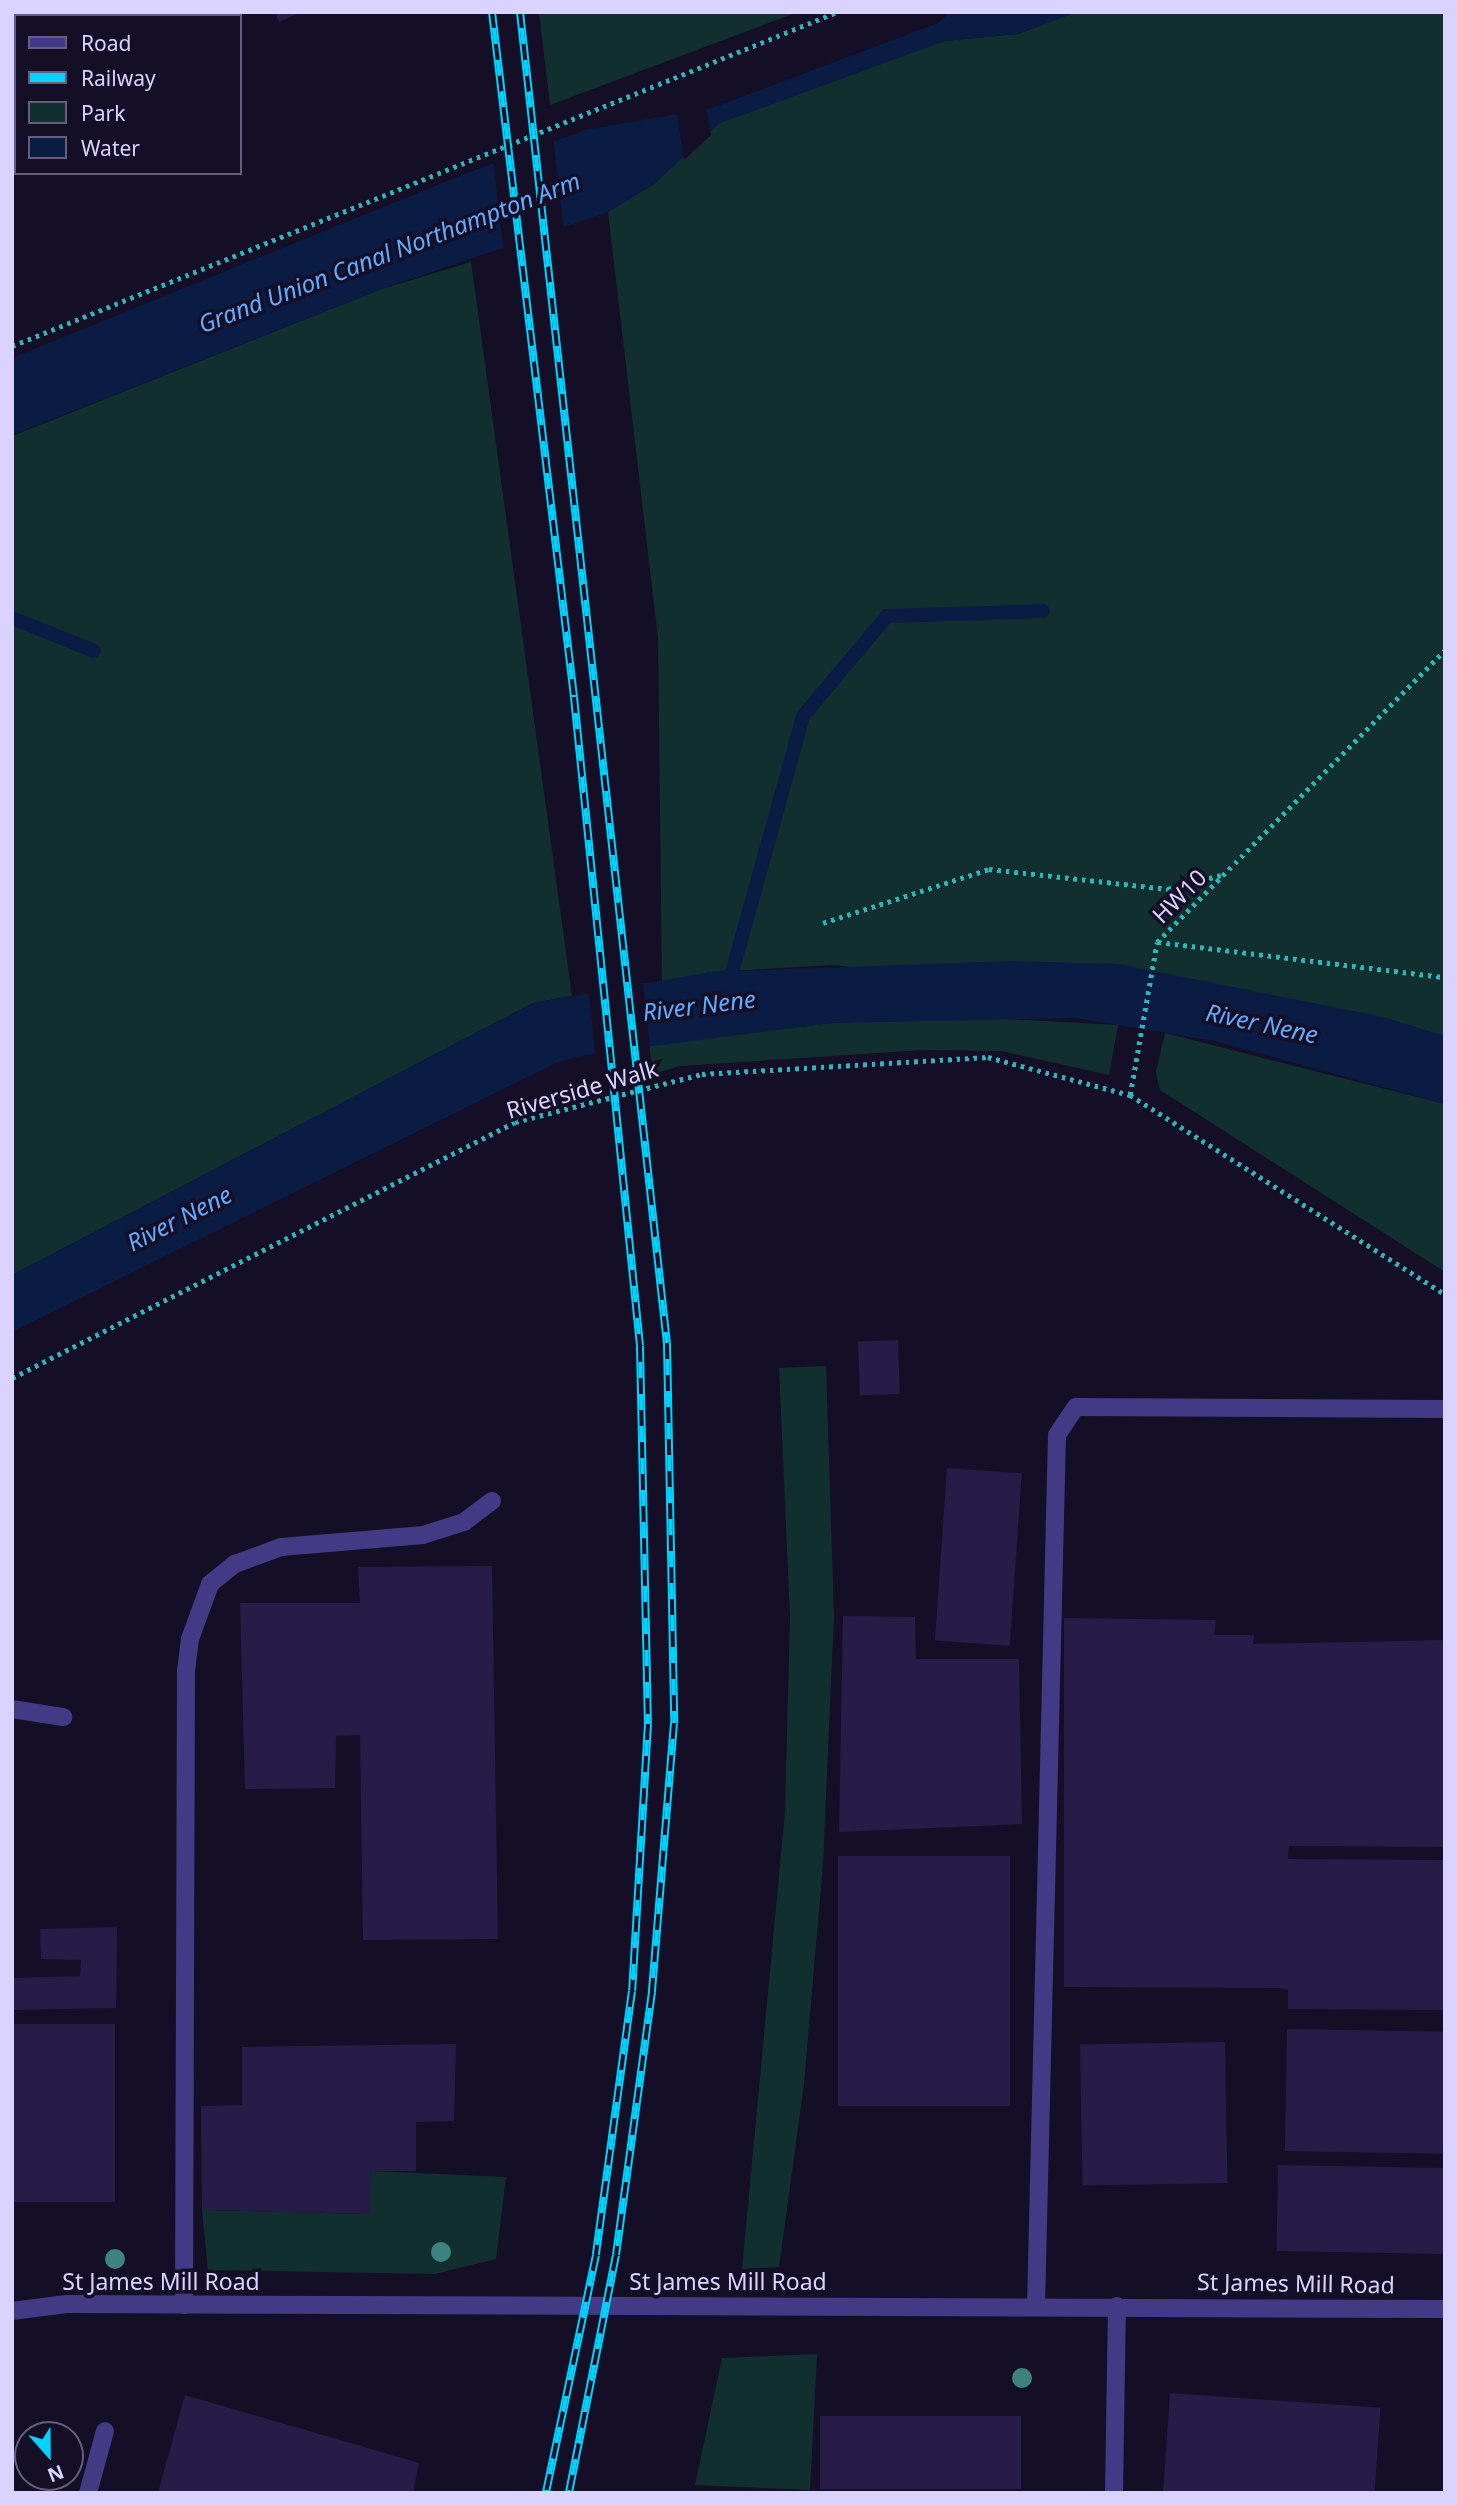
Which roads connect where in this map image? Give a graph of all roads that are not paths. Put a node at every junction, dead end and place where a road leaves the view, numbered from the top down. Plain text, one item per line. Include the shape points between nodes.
1 (1445, 1409) edge
2 (492, 1501) dead end
3 (12, 1709) edge
4 (63, 1717) dead end
5 (184, 2305) junction
6 (1037, 2306) junction
7 (1117, 2306) junction
8 (1445, 2309) edge
9 (12, 2311) edge
10 (105, 2431) dead end
11 (88, 2493) edge
12 (1114, 2493) edge

1 - 6 street via 1076,1408 1057,1435
2 - 5 street via 464,1522 423,1535 281,1547 235,1564 210,1584 190,1639 186,1671
3 - 4 street
5 - 6 street, St James Mill Road
5 - 9 street, St James Mill Road
6 - 7 street, St James Mill Road
7 - 8 street, St James Mill Road
7 - 12 street
10 - 11 street

